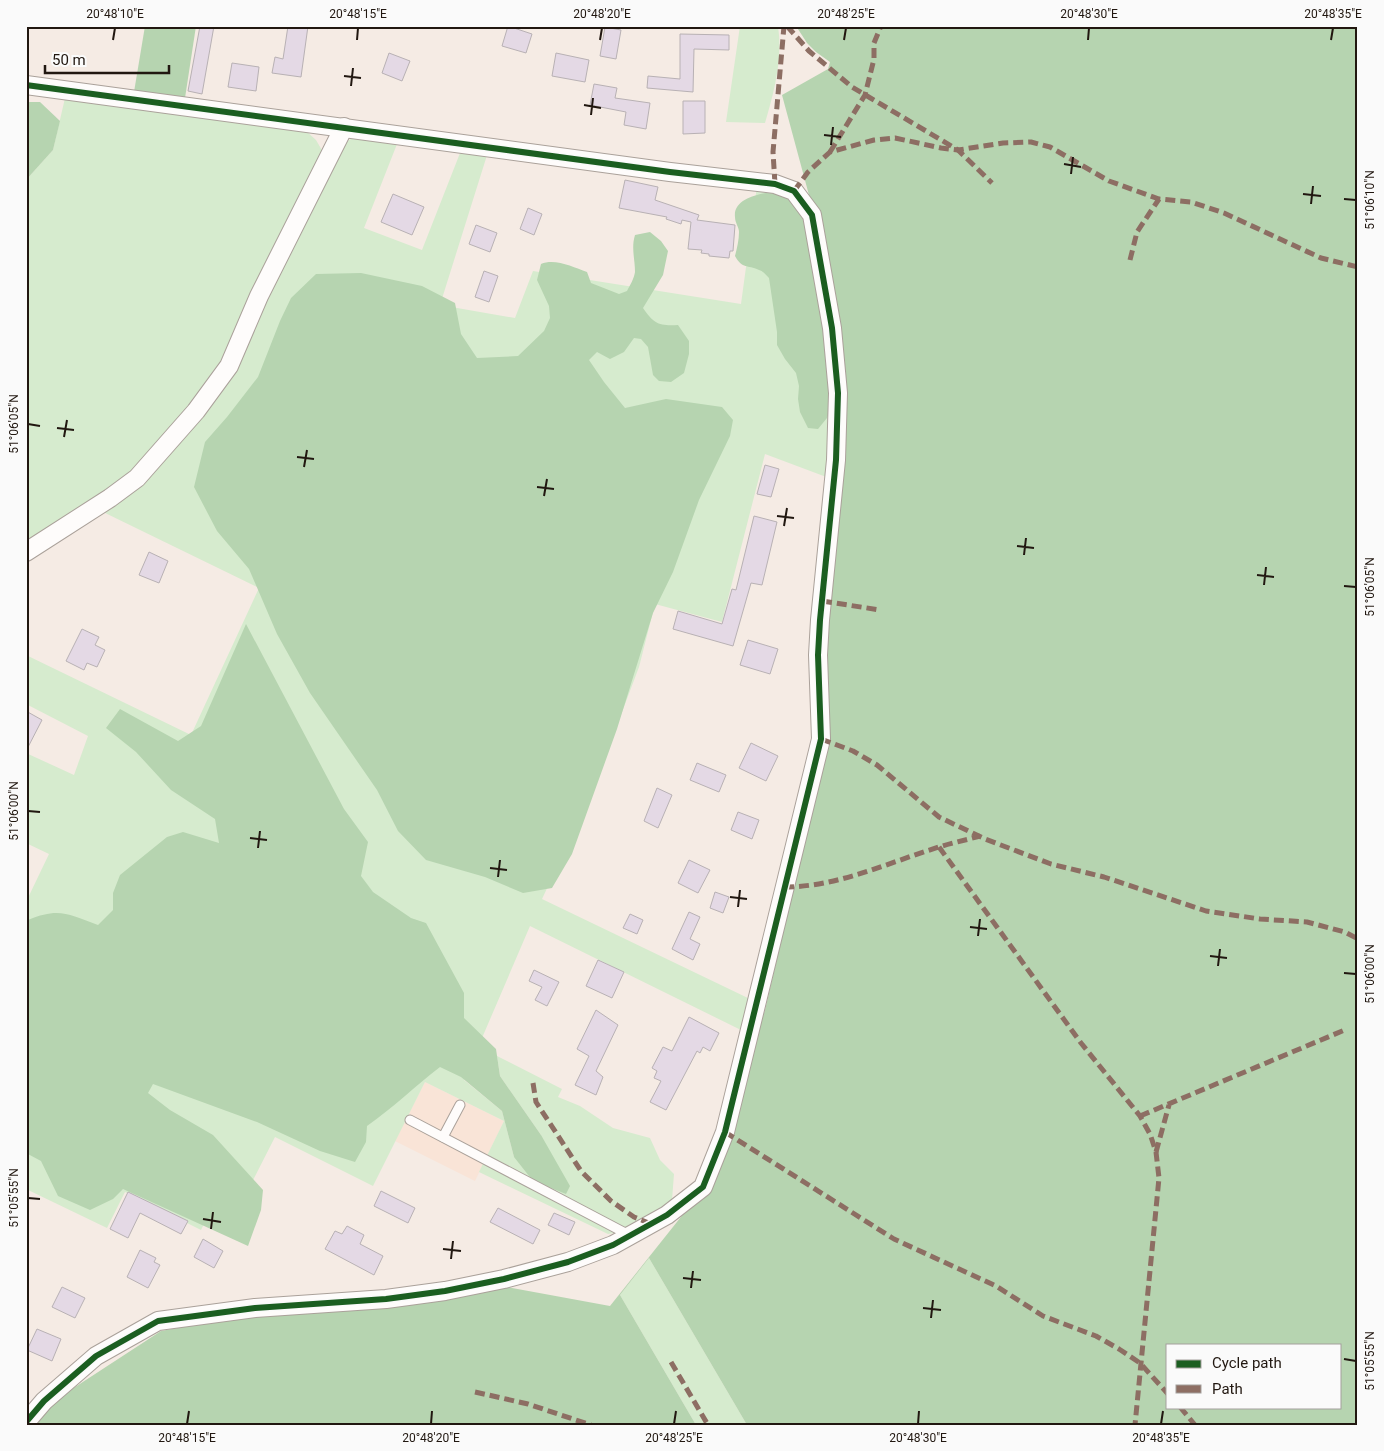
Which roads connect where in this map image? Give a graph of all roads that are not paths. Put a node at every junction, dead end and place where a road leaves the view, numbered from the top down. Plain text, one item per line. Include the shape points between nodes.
1 (26, 85) edge
2 (344, 127) junction
3 (26, 552) edge
4 (460, 1105) dead end
5 (410, 1120) dead end
6 (443, 1137) junction
7 (632, 1236) junction
8 (26, 1422) edge

1 - 2 street
2 - 3 street via 259,296 229,366 196,411 137,478
2 - 7 street via 776,184 794,192 812,215 832,328 838,393 836,460 818,655 821,739 725,1132 703,1187
4 - 6 lane
5 - 6 lane
6 - 7 lane
7 - 8 street via 568,1262 445,1291 386,1299 254,1308 158,1321 96,1356 44,1401

